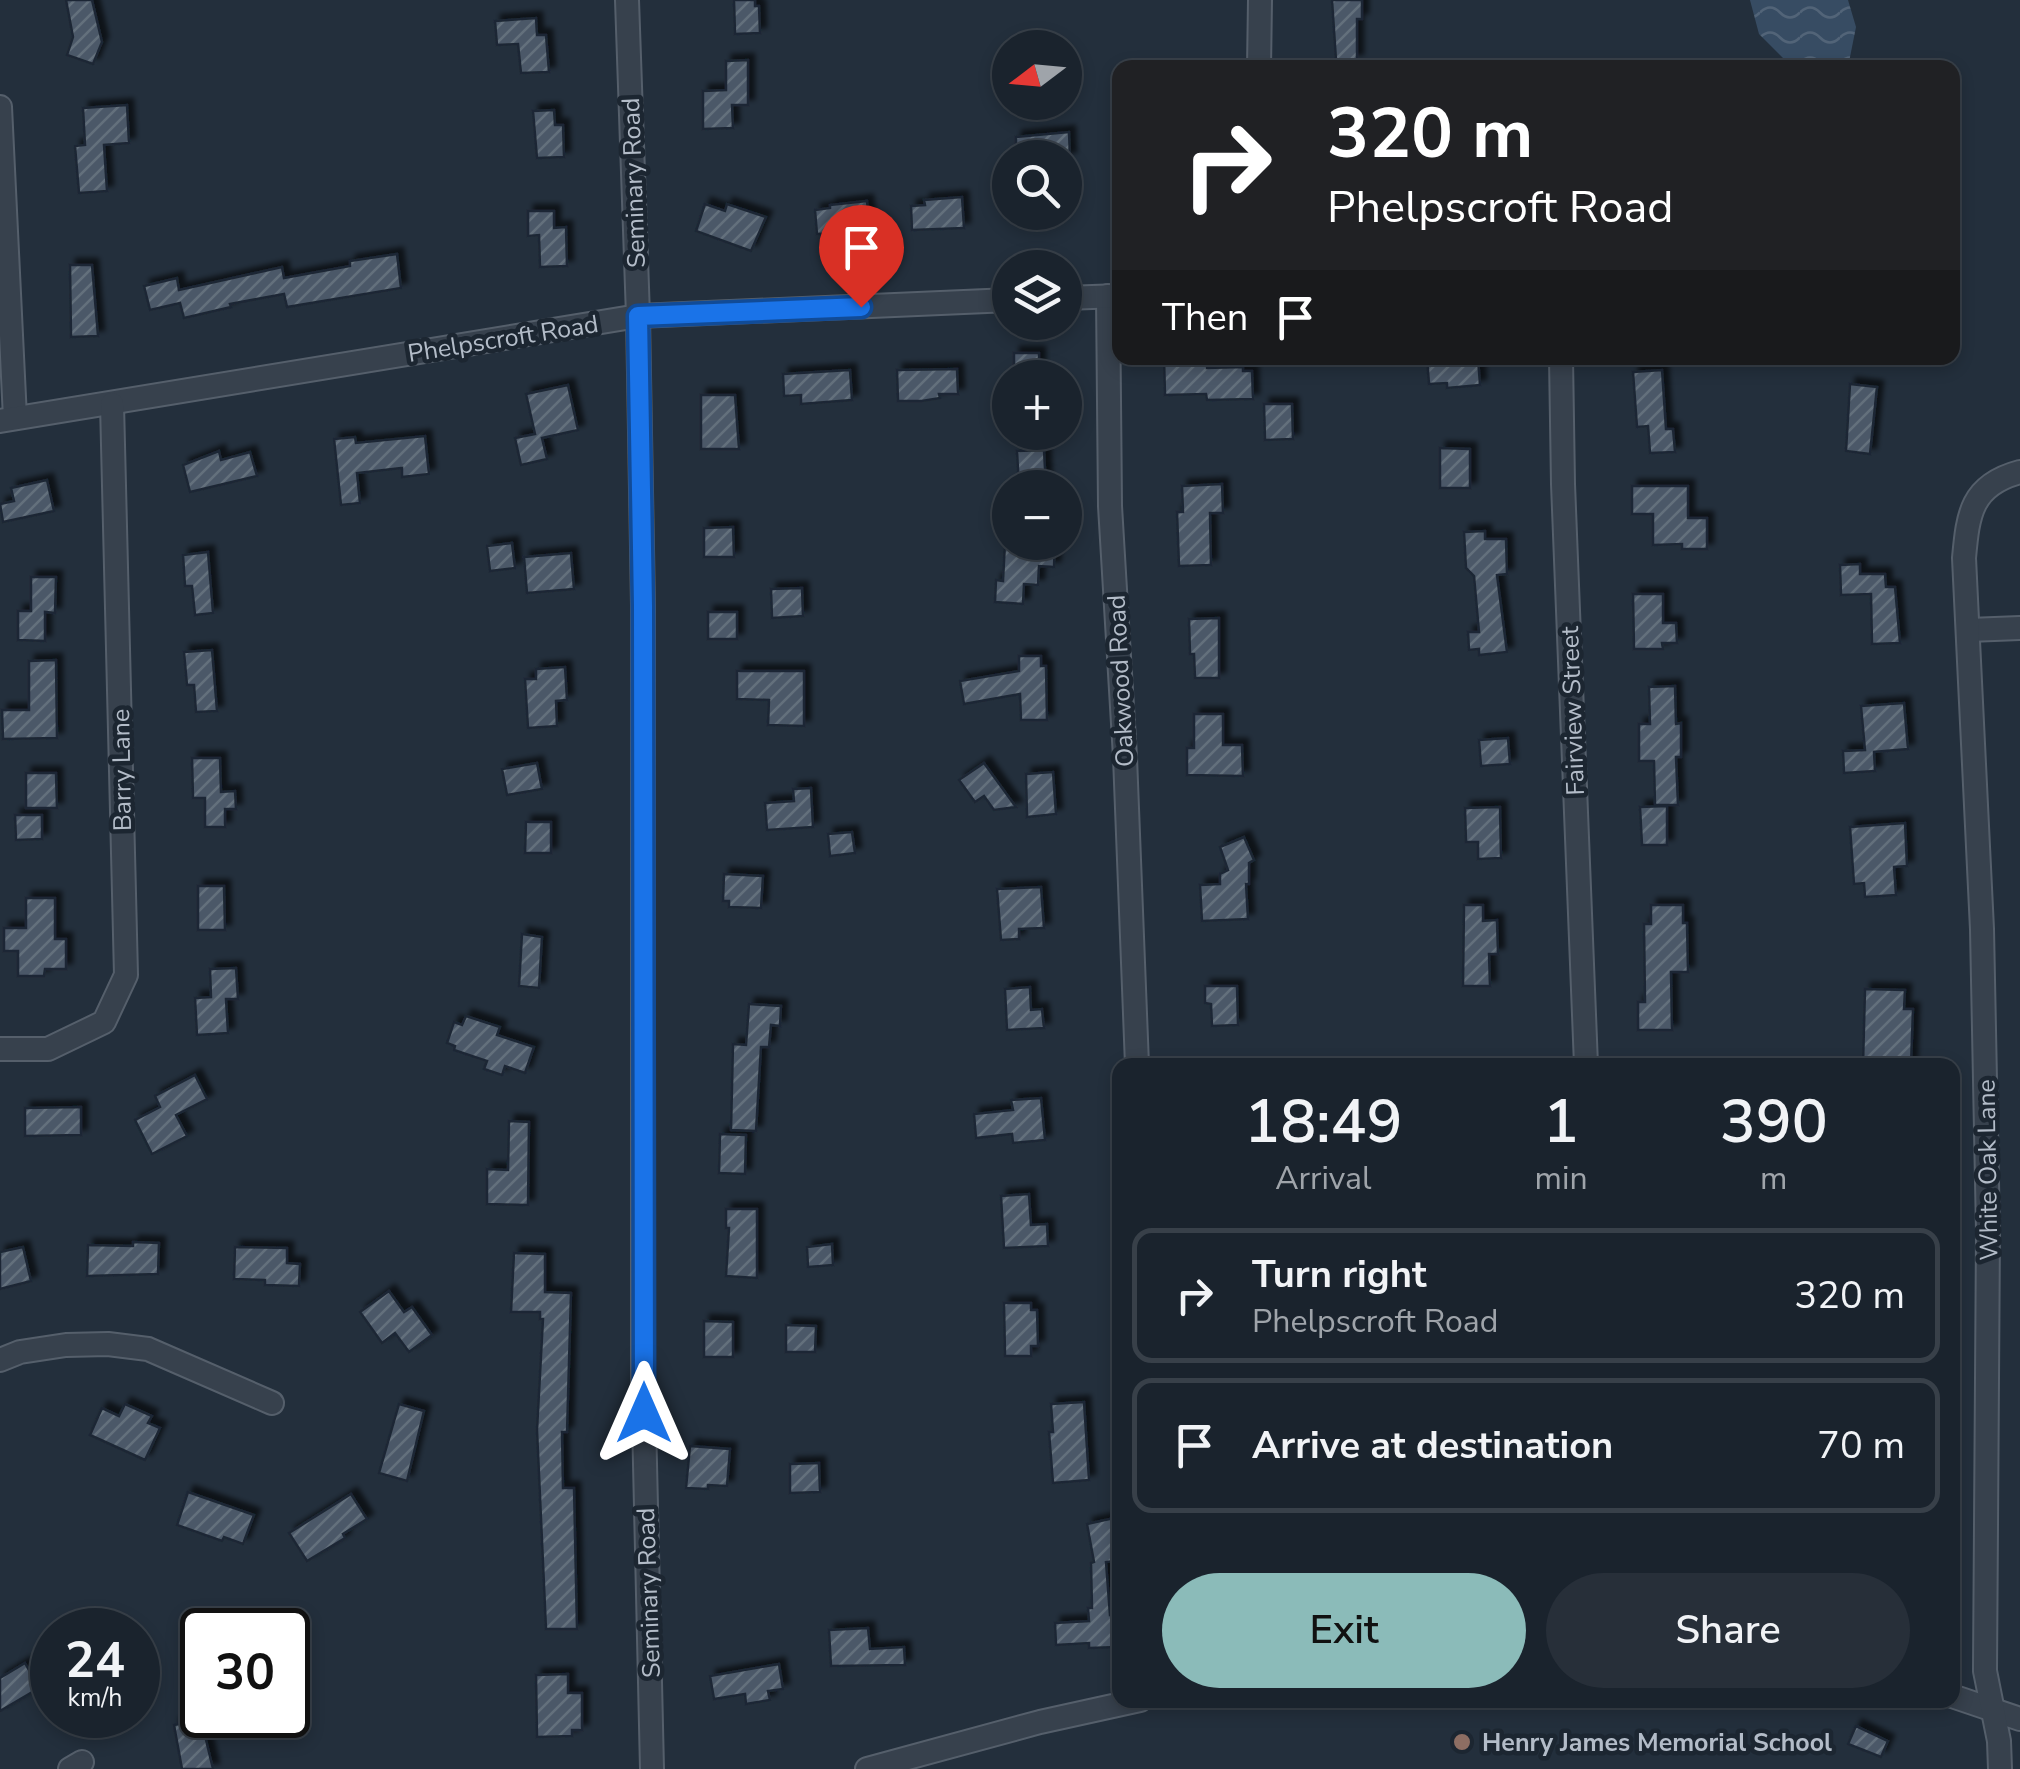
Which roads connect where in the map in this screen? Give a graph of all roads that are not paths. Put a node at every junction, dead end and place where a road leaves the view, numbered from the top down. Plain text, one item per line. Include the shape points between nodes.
1 (627, 0) edge
2 (1260, 0) edge
3 (1259, 60) edge
4 (0, 107) edge
5 (1112, 296) edge
6 (1082, 297) edge
7 (992, 301) edge
8 (638, 316) junction
9 (1113, 365) edge
10 (1562, 365) edge
11 (112, 404) junction
12 (7, 419) edge
13 (2020, 472) edge
14 (2020, 628) edge
15 (1968, 630) junction
16 (0, 1049) edge
17 (1137, 1058) edge
18 (1586, 1058) edge
19 (0, 1360) edge
20 (272, 1403) dead end
21 (1960, 1699) edge
22 (1112, 1706) edge
23 (1992, 1710) junction
24 (2020, 1719) edge
25 (653, 1757) edge
26 (668, 1769) edge
27 (867, 1769) edge
28 (2000, 1769) edge

1 - 8 street, Seminary Road
2 - 3 street
4 - 12 street
5 - 6 street
7 - 8 street, Phelpscroft Road
8 - 11 street, Phelpscroft Road
8 - 25 street, Seminary Road via 643,1376
9 - 17 street, Oakwood Road via 1110,506
10 - 18 street, Fairview Street
11 - 12 street, Phelpscroft Road
11 - 16 street, Barry Lane via 126,976 104,1022 48,1049
13 - 15 street, White Oak Lane via 1981,493 1968,516
14 - 15 street
15 - 23 street, White Oak Lane via 1982,948 1985,1671
19 - 20 street via 66,1345 148,1350
21 - 23 street
22 - 27 street
23 - 24 street
23 - 28 street, White Oak Lane
25 - 26 street, Seminary Road

